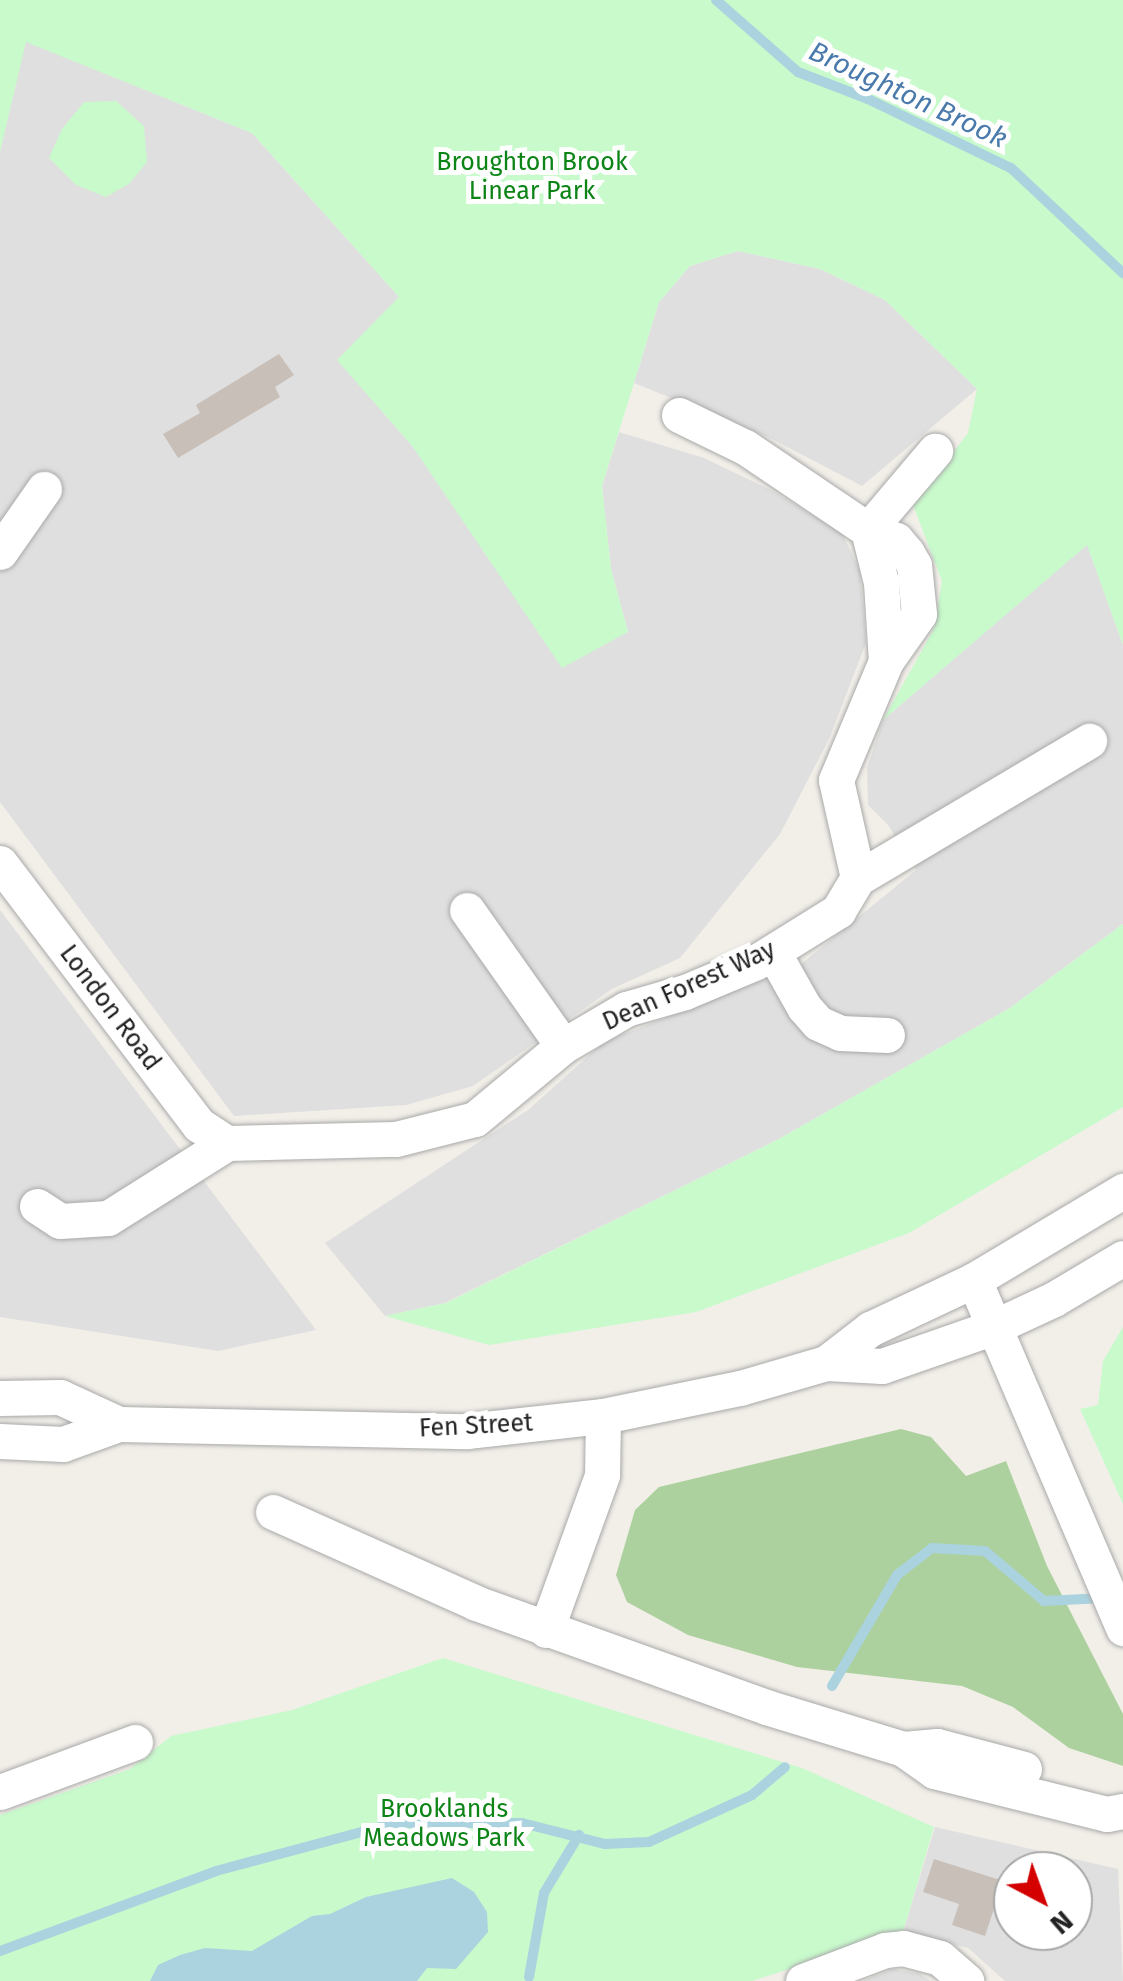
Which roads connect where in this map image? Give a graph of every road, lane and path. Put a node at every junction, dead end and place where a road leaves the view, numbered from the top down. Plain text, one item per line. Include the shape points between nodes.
1 (679, 415) dead end
2 (935, 451) dead end
3 (44, 489) dead end
4 (868, 530) junction
5 (0, 552) edge
6 (1090, 741) dead end
7 (0, 863) edge
8 (858, 878) junction
9 (467, 910) dead end
10 (773, 952) junction
11 (887, 1035) dead end
12 (563, 1046) junction
13 (227, 1143) junction
14 (1123, 1192) edge
15 (37, 1206) dead end
16 (1123, 1258) edge
17 (974, 1280) junction
18 (994, 1327) junction
19 (826, 1363) junction
20 (0, 1398) edge
21 (604, 1416) junction
22 (119, 1424) junction
23 (0, 1441) edge
24 (273, 1512) dead end
25 (1123, 1628) edge
26 (546, 1630) junction
27 (135, 1742) dead end
28 (903, 1749) junction
29 (3, 1780) edge
30 (1123, 1799) edge
31 (1123, 1811) edge
32 (803, 1981) edge
33 (966, 1981) edge

1 - 4 street via 745,447
2 - 4 street
3 - 5 street
4 - 8 street via 881,582 886,661 836,780
6 - 8 street, Dean Forest Way
7 - 13 street, London Road via 199,1125
8 - 10 street, Dean Forest Way via 838,911
9 - 12 street
10 - 11 street via 818,1022 840,1034
10 - 12 street, Dean Forest Way via 685,992 626,1009
12 - 13 street, Dean Forest Way via 475,1118 396,1139
13 - 15 street via 108,1218 60,1221
14 - 17 street, Fen Street
16 - 18 street, Fen Street
17 - 18 street
17 - 19 street, Fen Street via 870,1329
18 - 19 street, Fen Street via 882,1366
18 - 25 street
19 - 21 street, Fen Street
20 - 22 street, Fen Street via 60,1397
21 - 22 street, Fen Street via 467,1431
21 - 26 street via 602,1475
22 - 23 street, Fen Street via 63,1444
24 - 26 street
26 - 28 street
27 - 29 street
28 - 30 street via 937,1746
28 - 31 street via 934,1771 1107,1814
32 - 33 street via 903,1948 940,1958

